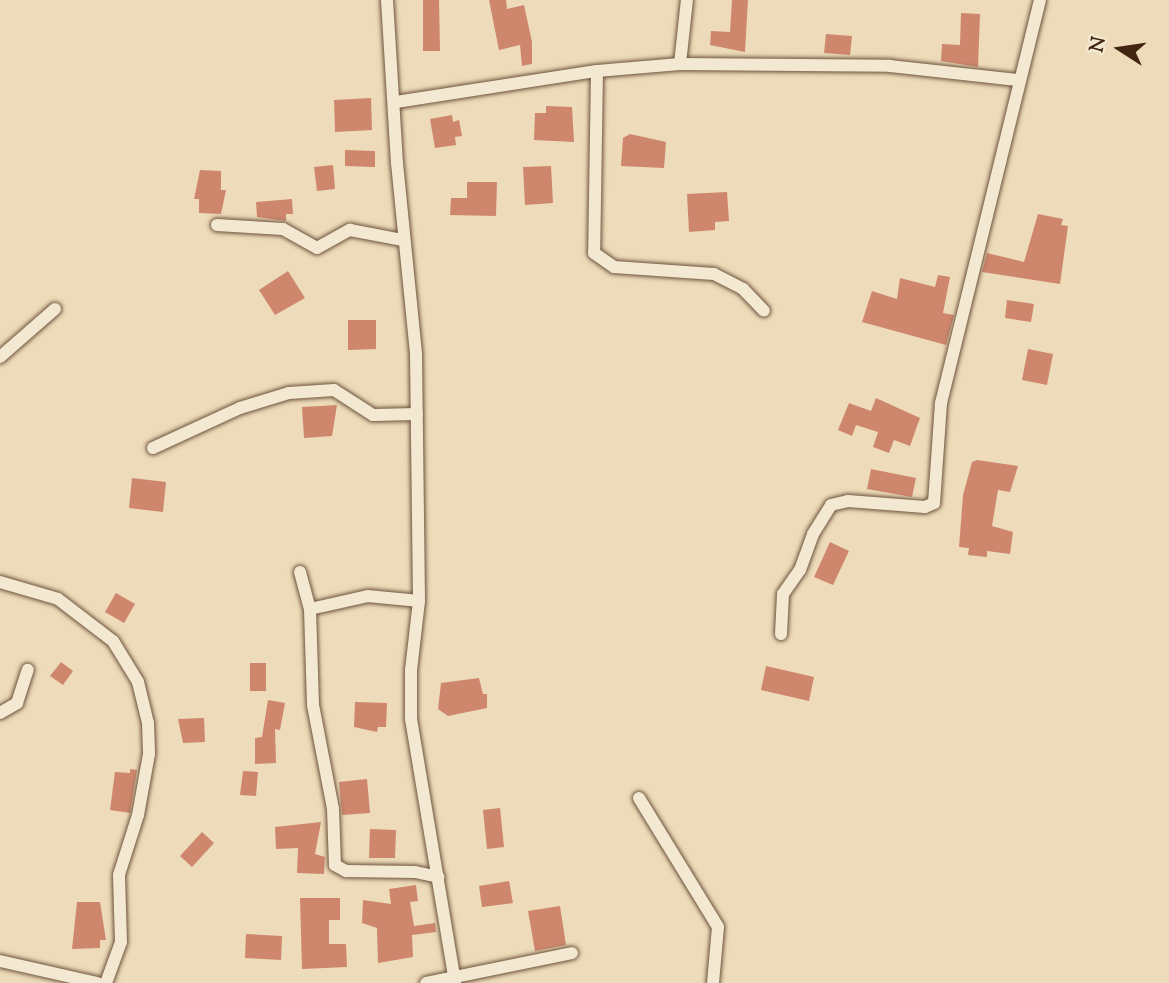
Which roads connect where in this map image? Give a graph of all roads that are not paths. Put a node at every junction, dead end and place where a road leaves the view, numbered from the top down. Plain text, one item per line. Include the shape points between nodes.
1 (387, 0) edge
2 (687, 0) edge
3 (1040, 0) edge
4 (680, 64) junction
5 (597, 71) junction
6 (1017, 80) junction
7 (396, 102) junction
8 (217, 225) dead end
9 (403, 240) junction
10 (55, 309) dead end
11 (764, 311) dead end
12 (0, 357) edge
13 (417, 414) junction
14 (153, 448) dead end
15 (300, 572) dead end
16 (0, 582) edge
17 (419, 601) junction
18 (310, 609) junction
19 (781, 634) dead end
20 (28, 670) dead end
21 (0, 713) edge
22 (639, 798) dead end
23 (438, 877) junction
24 (572, 953) dead end
25 (0, 961) edge
26 (454, 981) edge
27 (98, 983) edge
28 (106, 983) edge
29 (426, 983) edge
30 (713, 983) edge

1 - 7 street
2 - 4 street
3 - 6 street
4 - 5 street
4 - 6 street via 890,66
5 - 7 street
5 - 11 street via 594,253 614,267 714,274 743,289
6 - 19 street via 941,403 934,503 925,508 848,501 831,505 813,534 800,570 783,594
7 - 9 street
8 - 9 street via 283,229 317,248 350,230
9 - 13 street via 416,354
10 - 12 street
13 - 14 street via 373,415 334,390 289,393 240,408
13 - 17 street
15 - 18 street
16 - 28 street via 58,599 113,641 138,682 148,723 149,754 138,815 119,875 121,942
17 - 18 street via 368,596
17 - 23 street via 411,719
18 - 23 street via 313,705 333,809 335,865 346,872 415,872
20 - 21 street via 16,703
22 - 30 street via 718,927
23 - 26 street
24 - 26 street
25 - 27 street
26 - 29 street

